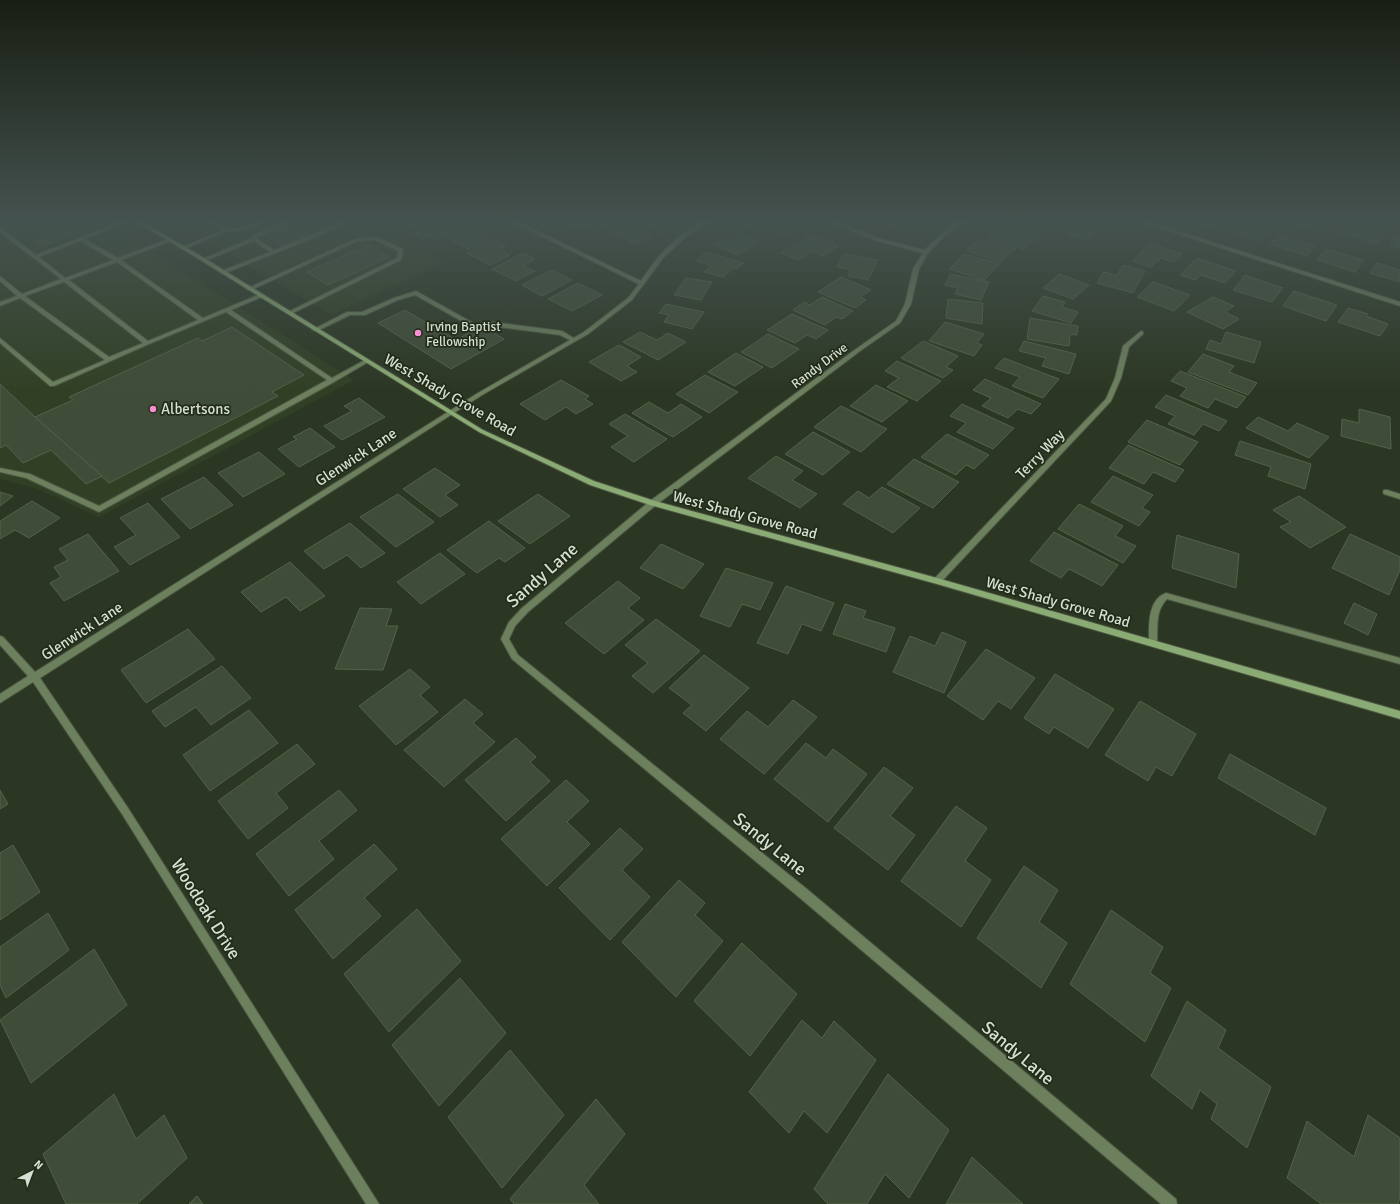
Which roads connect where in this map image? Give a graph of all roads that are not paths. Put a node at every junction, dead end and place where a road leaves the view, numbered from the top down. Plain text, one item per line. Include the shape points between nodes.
1 (60, 276) edge
2 (75, 276) edge
3 (141, 276) edge
4 (229, 276) edge
5 (277, 276) edge
6 (365, 276) edge
7 (626, 276) edge
8 (648, 276) edge
9 (914, 276) edge
10 (1313, 276) edge
11 (0, 278) edge
12 (65, 280) junction
13 (642, 284) junction
14 (249, 289) junction
15 (21, 296) junction
16 (260, 296) junction
17 (0, 304) edge
18 (1400, 304) edge
19 (227, 310) junction
20 (289, 313) junction
21 (202, 320) junction
22 (315, 330) junction
23 (1141, 333) dead end
24 (0, 340) edge
25 (574, 340) junction
26 (148, 343) junction
27 (109, 360) junction
28 (367, 362) junction
29 (332, 380) junction
30 (451, 413) junction
31 (0, 470) edge
32 (1387, 492) dead end
33 (1400, 497) edge
34 (653, 503) junction
35 (937, 581) junction
36 (0, 639) edge
37 (1153, 643) junction
38 (1400, 661) edge
39 (35, 678) junction
40 (0, 699) edge
41 (1400, 715) edge
42 (374, 1204) edge
43 (1171, 1204) edge

1 - 12 street
2 - 12 street
3 - 21 street
4 - 14 main road, West Shady Grove Road
5 - 14 street
6 - 20 street
7 - 13 street
8 - 13 street, Glenwick Lane
9 - 34 street, Randy Drive via 908,304 898,322
10 - 18 street
11 - 15 street
12 - 15 street
12 - 26 street
13 - 25 street, Glenwick Lane via 630,299 612,314
14 - 16 main road, West Shady Grove Road
15 - 17 street
15 - 27 street
16 - 19 street
16 - 20 main road, West Shady Grove Road
19 - 21 street
19 - 29 street
20 - 22 main road, West Shady Grove Road
21 - 26 street
22 - 25 street via 349,313 363,314 416,293 474,326 492,324 548,331 562,333
22 - 28 main road, West Shady Grove Road
23 - 35 street, Terry Way via 1126,346 1109,400
24 - 27 street via 52,385
25 - 30 street, Glenwick Lane
26 - 27 street
28 - 29 street
28 - 30 main road, West Shady Grove Road
29 - 31 street via 99,509 28,476
30 - 34 main road, West Shady Grove Road via 481,431 592,484
30 - 39 street, Glenwick Lane
32 - 33 street
34 - 35 main road, West Shady Grove Road
34 - 43 street, Sandy Lane via 525,610 512,624 505,639 515,658 804,894
35 - 37 main road, West Shady Grove Road
36 - 39 street, Woodoak Drive
37 - 38 street via 1157,603 1166,596
37 - 41 main road, West Shady Grove Road
39 - 40 street, Glenwick Lane
39 - 42 street, Woodoak Drive via 125,811

